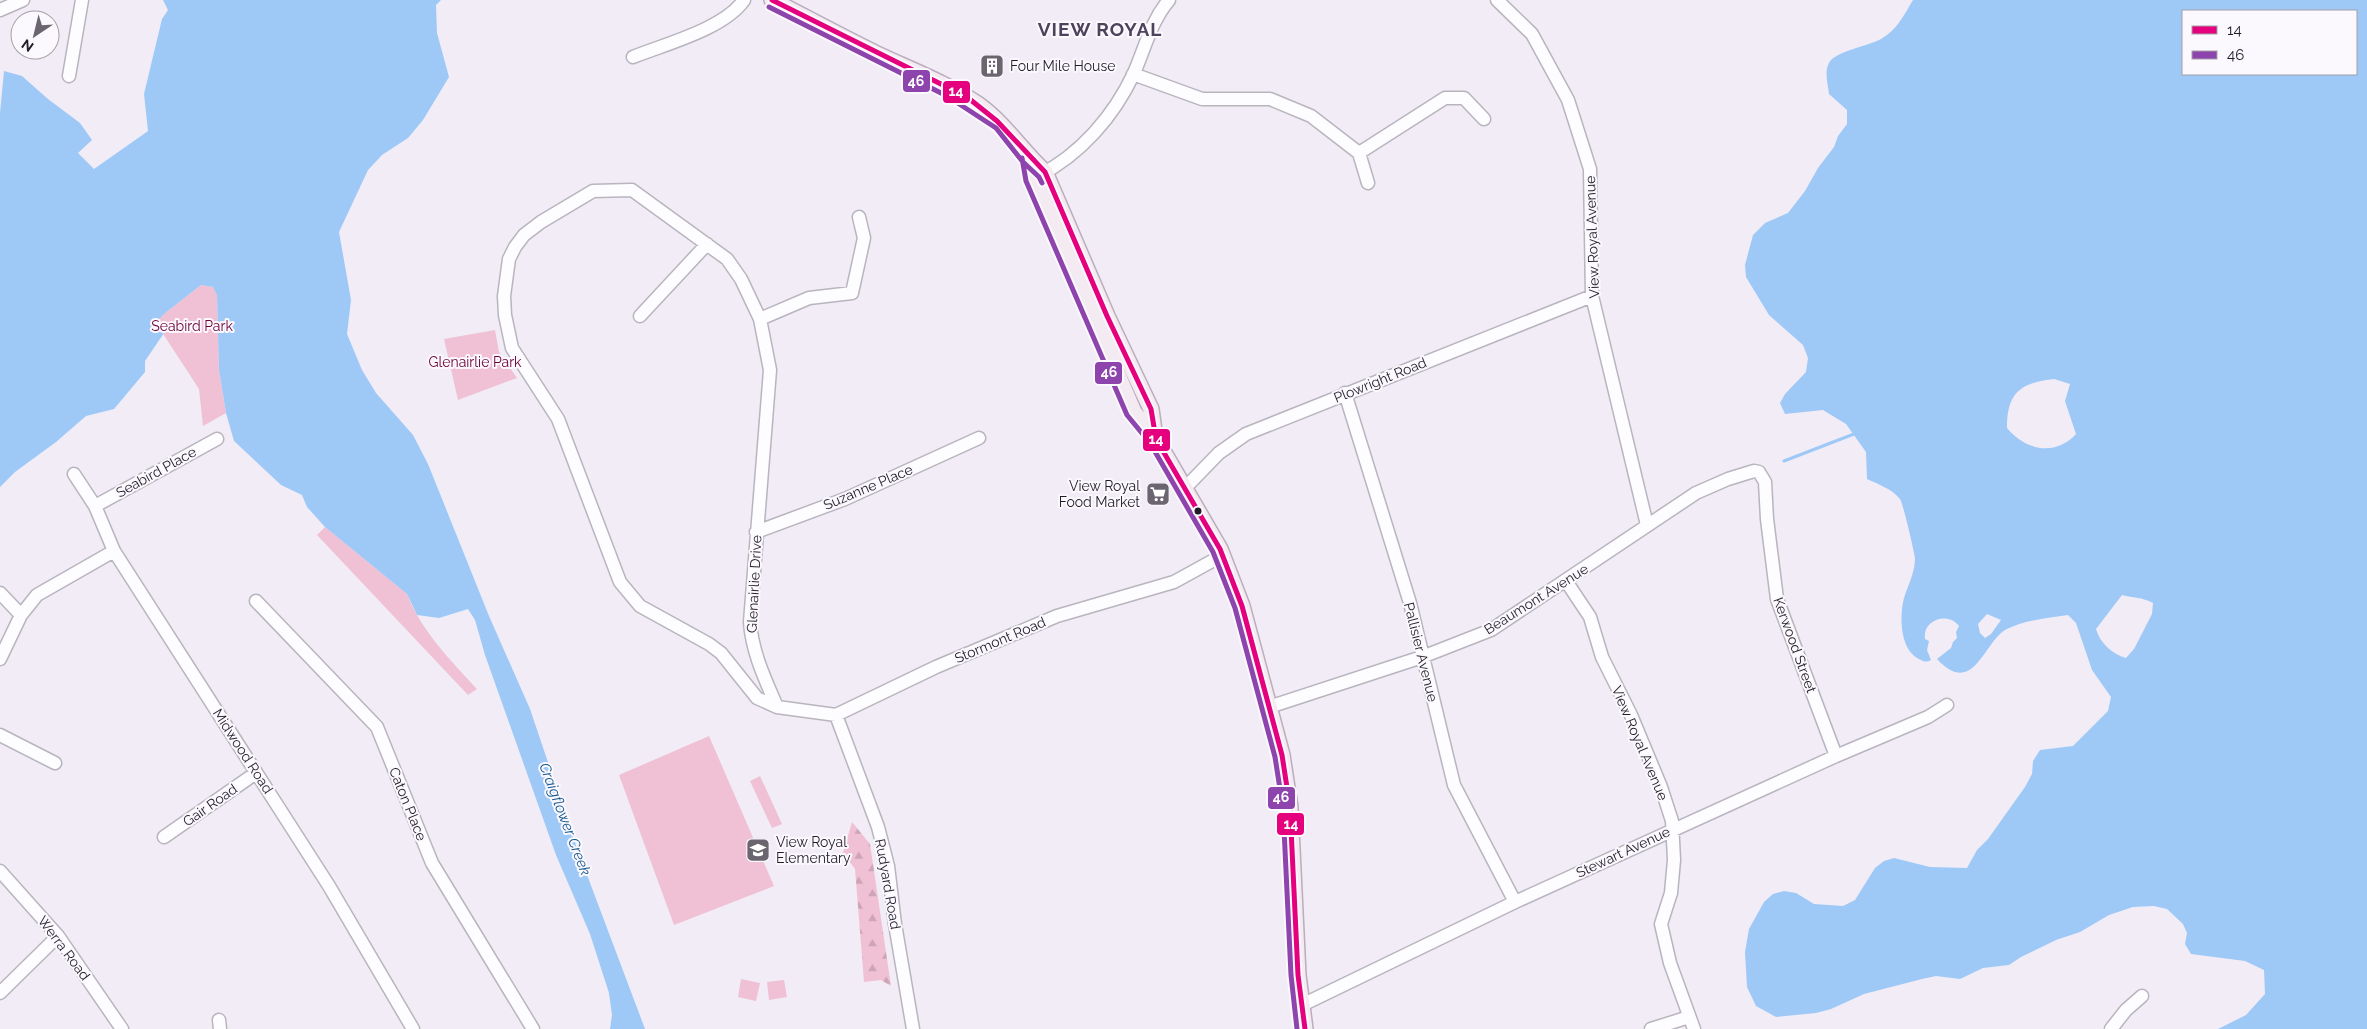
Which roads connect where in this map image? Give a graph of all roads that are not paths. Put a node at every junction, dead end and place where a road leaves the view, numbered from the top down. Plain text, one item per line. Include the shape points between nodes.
1 (23, 0) edge
2 (82, 0) edge
3 (744, 0) edge
4 (772, 0) edge
5 (1169, 0) edge
6 (1498, 0) edge
7 (0, 10) edge
8 (633, 57) dead end
9 (1133, 74) junction
10 (69, 76) dead end
11 (1484, 119) dead end
12 (1359, 153) junction
13 (1039, 175) junction
14 (1368, 183) dead end
15 (859, 217) dead end
16 (707, 244) junction
17 (1592, 296) junction
18 (640, 316) dead end
19 (760, 319) junction
20 (1345, 393) junction
21 (979, 438) dead end
22 (216, 439) dead end
23 (1759, 472) joint
24 (74, 474) dead end
25 (1184, 489) junction
26 (95, 506) junction
27 (1647, 526) junction
28 (756, 532) junction
29 (114, 551) junction
30 (1223, 555) junction
31 (1566, 581) junction
32 (0, 592) edge
33 (256, 601) dead end
34 (20, 615) junction
35 (1422, 657) junction
36 (0, 659) edge
37 (1947, 705) dead end
38 (777, 707) junction
39 (1269, 707) junction
40 (836, 715) junction
41 (0, 735) edge
42 (1836, 756) junction
43 (54, 763) dead end
44 (256, 773) junction
45 (1673, 829) junction
46 (164, 837) dead end
47 (0, 872) edge
48 (1515, 902) junction
49 (58, 936) junction
50 (0, 993) edge
51 (2142, 996) dead end
52 (1302, 1005) junction
53 (1691, 1023) edge
54 (122, 1029) edge
55 (413, 1029) edge
56 (533, 1029) edge
57 (913, 1029) edge
58 (1305, 1029) edge
59 (1651, 1029) edge
60 (2111, 1029) edge

1 - 7 street
2 - 10 street
3 - 8 street via 739,8 710,26
4 - 13 main road via 952,89 979,106 1001,123 1029,157
5 - 9 street via 1157,14
6 - 17 street, View Royal Avenue via 1532,34 1568,100 1590,169
9 - 12 street via 1202,99 1270,99 1311,116
9 - 13 street via 1104,120 1084,144
11 - 12 street via 1464,98 1445,98
12 - 14 street
13 - 25 main road via 1151,409 1156,439
15 - 19 street via 864,238 852,293 809,298
16 - 18 street
16 - 19 street, Glenairlie Drive via 727,259 741,279
16 - 38 street, Glenairlie Drive via 632,190 593,191 541,222 515,247 506,278 505,316 512,348 558,419 620,582 640,606 709,644 757,698
17 - 20 street, Plowright Road
17 - 27 street, View Royal Avenue
19 - 28 street, Glenairlie Drive via 770,370
20 - 25 street, Plowright Road via 1246,434 1219,453
20 - 35 street, Pallisier Avenue via 1410,603
21 - 28 street, Suzanne Place via 845,499
22 - 26 street, Seabird Place
23 - 27 street, Beaumont Avenue via 1743,474 1696,493
23 - 42 street, Kerwood Street via 1765,482 1777,599
24 - 26 street, Midwood Road
25 - 30 main road
26 - 29 street, Midwood Road
27 - 31 street, Beaumont Avenue
28 - 38 street, Glenairlie Drive via 751,637
29 - 34 street via 37,595
29 - 44 street, Midwood Road
30 - 39 main road via 1242,606
30 - 40 street, Stormont Road via 1174,582 1057,616 936,667
31 - 35 street, Beaumont Avenue via 1491,630
31 - 45 street, View Royal Avenue via 1590,617 1602,656 1662,787
32 - 34 street
33 - 56 street, Caton Place via 377,727 432,863
34 - 36 street
35 - 39 street, Beaumont Avenue
35 - 48 street, Pallisier Avenue via 1454,785
37 - 42 street, Stewart Avenue via 1928,717
38 - 40 street
39 - 52 main road via 1282,755 1290,807
40 - 57 street, Rudyard Road via 878,827 888,866 894,924
41 - 43 street
42 - 45 street, Stewart Avenue
44 - 46 street, Gair Road
44 - 55 street, Midwood Road via 330,886
45 - 48 street, Stewart Avenue
45 - 53 street, View Royal Avenue via 1671,892 1660,924
47 - 49 street, Werra Road
48 - 52 street, Stewart Avenue
49 - 50 street
49 - 54 street, Werra Road
51 - 60 street
52 - 58 main road
53 - 59 street

